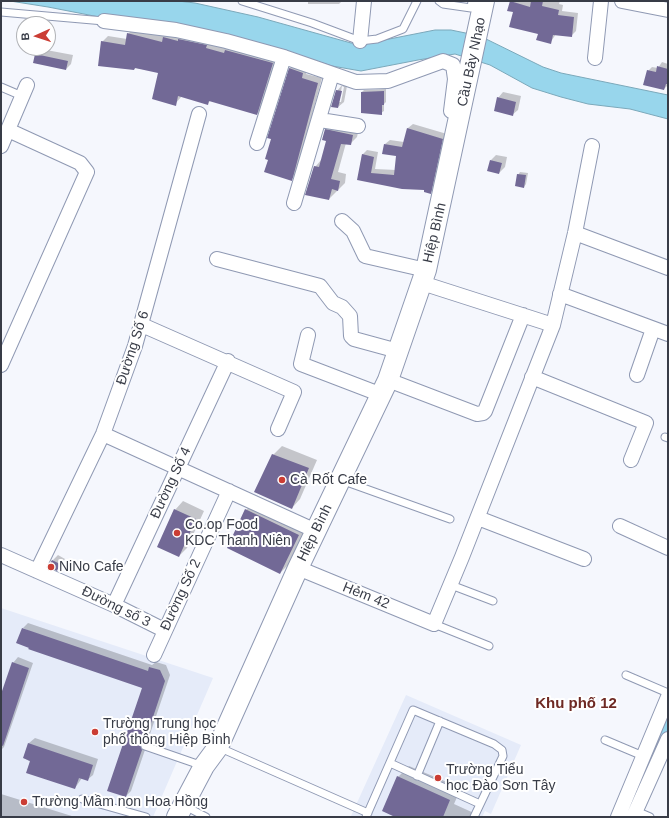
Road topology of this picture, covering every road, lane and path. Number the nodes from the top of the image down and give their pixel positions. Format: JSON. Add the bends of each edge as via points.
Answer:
{"nodes":[{"id":1,"x":242,"y":1,"type":"edge"},
{"id":2,"x":364,"y":1,"type":"edge"},
{"id":3,"x":417,"y":1,"type":"edge"},
{"id":4,"x":439,"y":1,"type":"edge"},
{"id":5,"x":472,"y":1,"type":"edge"},
{"id":6,"x":484,"y":1,"type":"edge"},
{"id":7,"x":601,"y":1,"type":"edge"},
{"id":8,"x":622,"y":1,"type":"edge"},
{"id":9,"x":668,"y":10,"type":"edge"},
{"id":10,"x":1,"y":12,"type":"edge"},
{"id":11,"x":104,"y":21,"type":"joint"},
{"id":12,"x":360,"y":41,"type":"junction"},
{"id":13,"x":284,"y":57,"type":"junction"},
{"id":14,"x":595,"y":58,"type":"dead end"},
{"id":15,"x":332,"y":74,"type":"junction"},
{"id":16,"x":1,"y":87,"type":"edge"},
{"id":17,"x":25,"y":91,"type":"joint"},
{"id":18,"x":199,"y":114,"type":"dead end"},
{"id":19,"x":320,"y":120,"type":"junction"},
{"id":20,"x":459,"y":124,"type":"joint"},
{"id":21,"x":358,"y":126,"type":"dead end"},
{"id":22,"x":8,"y":130,"type":"junction"},
{"id":23,"x":257,"y":143,"type":"dead end"},
{"id":24,"x":1,"y":146,"type":"edge"},
{"id":25,"x":592,"y":146,"type":"dead end"},
{"id":26,"x":449,"y":169,"type":"junction"},
{"id":27,"x":294,"y":203,"type":"dead end"},
{"id":28,"x":342,"y":221,"type":"dead end"},
{"id":29,"x":575,"y":233,"type":"junction"},
{"id":30,"x":218,"y":259,"type":"dead end"},
{"id":31,"x":668,"y":268,"type":"edge"},
{"id":32,"x":424,"y":277,"type":"junction"},
{"id":33,"x":560,"y":294,"type":"junction"},
{"id":34,"x":523,"y":315,"type":"junction"},
{"id":35,"x":142,"y":325,"type":"junction"},
{"id":36,"x":553,"y":325,"type":"junction"},
{"id":37,"x":653,"y":329,"type":"junction"},
{"id":38,"x":668,"y":334,"type":"edge"},
{"id":39,"x":308,"y":335,"type":"dead end"},
{"id":40,"x":398,"y":351,"type":"junction"},
{"id":41,"x":228,"y":361,"type":"junction"},
{"id":42,"x":1,"y":365,"type":"edge"},
{"id":43,"x":637,"y":375,"type":"dead end"},
{"id":44,"x":532,"y":378,"type":"junction"},
{"id":45,"x":385,"y":387,"type":"junction"},
{"id":46,"x":278,"y":428,"type":"dead end"},
{"id":47,"x":103,"y":434,"type":"junction"},
{"id":48,"x":630,"y":460,"type":"dead end"},
{"id":49,"x":178,"y":469,"type":"junction"},
{"id":50,"x":341,"y":480,"type":"junction"},
{"id":51,"x":229,"y":491,"type":"junction"},
{"id":52,"x":478,"y":518,"type":"junction"},
{"id":53,"x":450,"y":519,"type":"dead end"},
{"id":54,"x":620,"y":526,"type":"dead end"},
{"id":55,"x":316,"y":530,"type":"junction"},
{"id":56,"x":668,"y":548,"type":"edge"},
{"id":57,"x":1,"y":555,"type":"edge"},
{"id":58,"x":584,"y":559,"type":"dead end"},
{"id":59,"x":298,"y":568,"type":"junction"},
{"id":60,"x":37,"y":571,"type":"junction"},
{"id":61,"x":451,"y":585,"type":"junction"},
{"id":62,"x":493,"y":601,"type":"dead end"},
{"id":63,"x":114,"y":605,"type":"junction"},
{"id":64,"x":434,"y":624,"type":"junction"},
{"id":65,"x":164,"y":630,"type":"junction"},
{"id":66,"x":489,"y":646,"type":"dead end"},
{"id":67,"x":154,"y":655,"type":"dead end"},
{"id":68,"x":626,"y":675,"type":"dead end"},
{"id":69,"x":668,"y":693,"type":"edge"},
{"id":70,"x":668,"y":697,"type":"edge"},
{"id":71,"x":440,"y":721,"type":"junction"},
{"id":72,"x":605,"y":740,"type":"dead end"},
{"id":73,"x":146,"y":746,"type":"dead end"},
{"id":74,"x":218,"y":747,"type":"junction"},
{"id":75,"x":666,"y":747,"type":"edge"},
{"id":76,"x":643,"y":756,"type":"junction"},
{"id":77,"x":390,"y":763,"type":"junction"},
{"id":78,"x":204,"y":766,"type":"junction"},
{"id":79,"x":418,"y":776,"type":"junction"},
{"id":80,"x":82,"y":799,"type":"dead end"},
{"id":81,"x":480,"y":804,"type":"junction"},
{"id":82,"x":180,"y":811,"type":"edge"},
{"id":83,"x":634,"y":814,"type":"edge"},
{"id":84,"x":367,"y":815,"type":"edge"},
{"id":85,"x":146,"y":817,"type":"edge"},
{"id":86,"x":206,"y":817,"type":"edge"},
{"id":87,"x":474,"y":817,"type":"edge"},
{"id":88,"x":618,"y":817,"type":"edge"},
{"id":89,"x":650,"y":817,"type":"edge"}],
"edges":[{"from":1,"to":12,"type":"lane"},
{"from":2,"to":12,"type":"street"},
{"from":3,"to":12,"type":"lane","via":[[404,29],[377,39]]},
{"from":4,"to":5,"type":"lane","via":[[443,4],[471,8]]},
{"from":6,"to":20,"type":"main road","name":"Cầu Bảy Nhạo"},
{"from":7,"to":14,"type":"street"},
{"from":8,"to":9,"type":"street"},
{"from":10,"to":11,"type":"lane"},
{"from":11,"to":13,"type":"street","via":[[176,30]]},
{"from":13,"to":15,"type":"street"},
{"from":13,"to":23,"type":"street"},
{"from":15,"to":19,"type":"street"},
{"from":15,"to":26,"type":"street","via":[[356,82],[388,81],[442,61],[453,65],[454,94],[444,155]]},
{"from":16,"to":17,"type":"lane"},
{"from":17,"to":22,"type":"street"},
{"from":18,"to":35,"type":"street","name":"Đường Số 6"},
{"from":19,"to":21,"type":"street"},
{"from":19,"to":27,"type":"street"},
{"from":20,"to":26,"type":"main road","name":"Hiệp Bình"},
{"from":22,"to":24,"type":"street"},
{"from":22,"to":42,"type":"street","via":[[80,163],[87,172]]},
{"from":25,"to":29,"type":"street"},
{"from":26,"to":32,"type":"main road","name":"Hiệp Bình"},
{"from":28,"to":32,"type":"street","via":[[354,231],[364,256]]},
{"from":29,"to":31,"type":"street"},
{"from":29,"to":33,"type":"street"},
{"from":30,"to":40,"type":"street","via":[[320,286],[333,303],[342,307],[350,316],[351,336],[354,340]]},
{"from":32,"to":34,"type":"street"},
{"from":32,"to":40,"type":"main road","name":"Hiệp Bình"},
{"from":33,"to":36,"type":"street"},
{"from":33,"to":37,"type":"street"},
{"from":34,"to":36,"type":"street"},
{"from":34,"to":45,"type":"street","via":[[483,413],[477,414]]},
{"from":35,"to":41,"type":"street"},
{"from":35,"to":47,"type":"street","name":"Đường Số 6"},
{"from":36,"to":44,"type":"street"},
{"from":37,"to":38,"type":"street"},
{"from":37,"to":43,"type":"street"},
{"from":39,"to":45,"type":"street","via":[[301,364]]},
{"from":40,"to":45,"type":"main road","name":"Hiệp Bình"},
{"from":41,"to":46,"type":"street","via":[[294,392]]},
{"from":41,"to":49,"type":"street","name":"Đường Số 4"},
{"from":44,"to":48,"type":"street","via":[[646,424]]},
{"from":44,"to":52,"type":"street"},
{"from":45,"to":50,"type":"main road","name":"Hiệp Bình"},
{"from":47,"to":49,"type":"street"},
{"from":47,"to":60,"type":"street","name":"Đường Số 6"},
{"from":49,"to":51,"type":"street"},
{"from":49,"to":63,"type":"street","name":"Đường Số 4"},
{"from":50,"to":53,"type":"lane"},
{"from":50,"to":55,"type":"main road","name":"Hiệp Bình"},
{"from":51,"to":55,"type":"street"},
{"from":51,"to":65,"type":"street","name":"Đường Số 2"},
{"from":52,"to":58,"type":"street"},
{"from":52,"to":61,"type":"street"},
{"from":54,"to":56,"type":"street"},
{"from":55,"to":59,"type":"main road","name":"Hiệp Bình"},
{"from":57,"to":60,"type":"street","name":"Đường số 3"},
{"from":59,"to":64,"type":"street","name":"Hẻm 42"},
{"from":59,"to":74,"type":"main road","name":"Hiệp Bình"},
{"from":60,"to":63,"type":"street","name":"Đường số 3"},
{"from":61,"to":62,"type":"lane"},
{"from":61,"to":64,"type":"street"},
{"from":63,"to":65,"type":"street","name":"Đường số 3"},
{"from":64,"to":66,"type":"lane"},
{"from":65,"to":67,"type":"street","name":"Đường Số 2"},
{"from":68,"to":69,"type":"lane"},
{"from":70,"to":76,"type":"street"},
{"from":71,"to":77,"type":"lane","via":[[413,710]]},
{"from":71,"to":79,"type":"lane"},
{"from":71,"to":81,"type":"lane","via":[[494,744],[502,750],[503,756]]},
{"from":72,"to":76,"type":"lane"},
{"from":73,"to":78,"type":"lane"},
{"from":74,"to":78,"type":"main road","name":"Hiệp Bình"},
{"from":74,"to":84,"type":"lane"},
{"from":75,"to":83,"type":"street"},
{"from":76,"to":88,"type":"street"},
{"from":77,"to":79,"type":"lane"},
{"from":77,"to":84,"type":"lane"},
{"from":78,"to":82,"type":"main road","name":"Hiệp Bình"},
{"from":79,"to":81,"type":"lane"},
{"from":80,"to":85,"type":"lane"},
{"from":81,"to":87,"type":"lane"},
{"from":82,"to":86,"type":"lane"},
{"from":83,"to":89,"type":"lane"}]}
